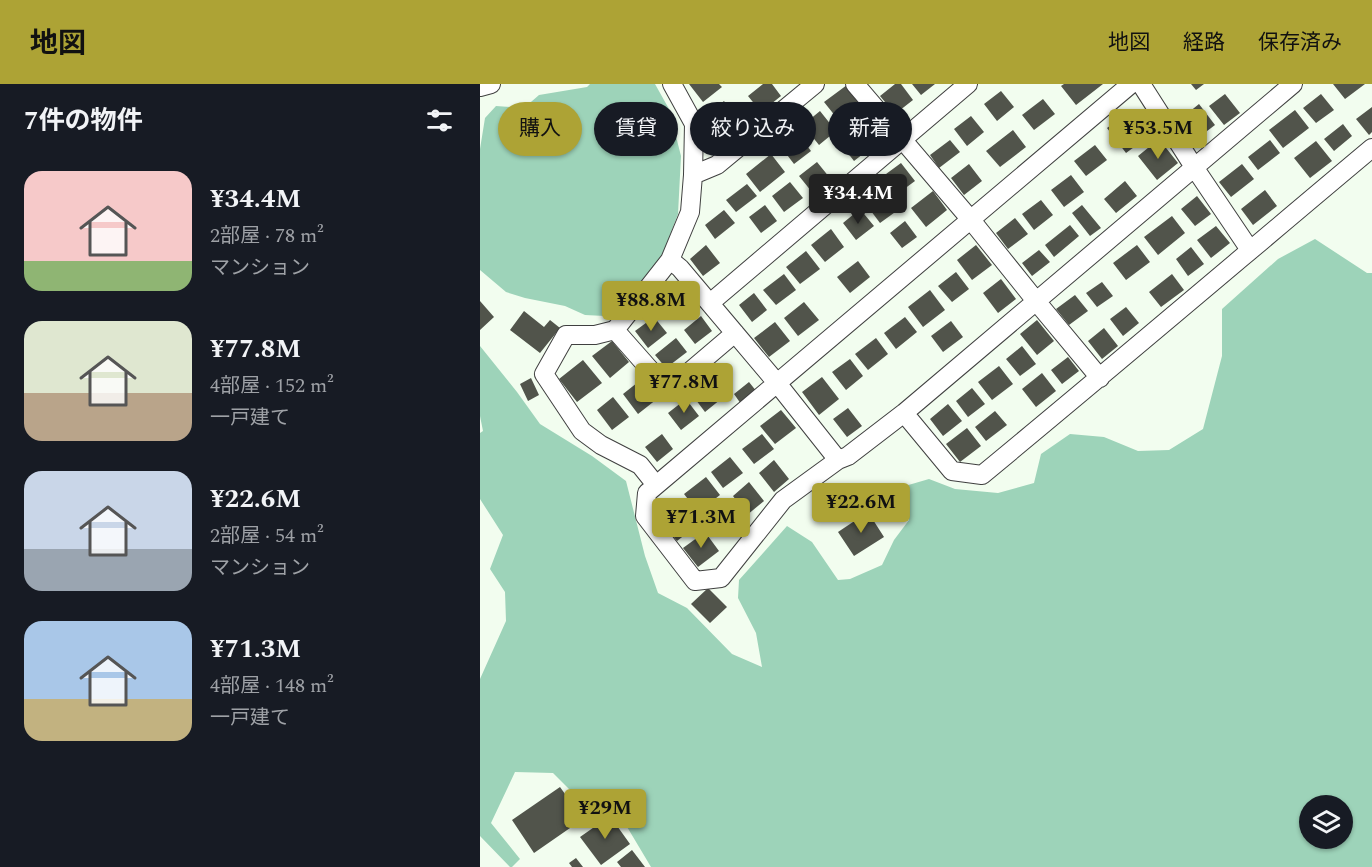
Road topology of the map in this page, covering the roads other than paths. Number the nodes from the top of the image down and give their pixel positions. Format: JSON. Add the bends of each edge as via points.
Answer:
{"nodes":[{"id":1,"x":672,"y":84,"type":"edge"},
{"id":2,"x":815,"y":84,"type":"edge"},
{"id":3,"x":855,"y":84,"type":"edge"},
{"id":4,"x":968,"y":84,"type":"edge"},
{"id":5,"x":1131,"y":84,"type":"edge"},
{"id":6,"x":1141,"y":84,"type":"edge"},
{"id":7,"x":1293,"y":84,"type":"edge"},
{"id":8,"x":870,"y":102,"type":"edge"},
{"id":9,"x":912,"y":132,"type":"edge"},
{"id":10,"x":1372,"y":148,"type":"edge"},
{"id":11,"x":912,"y":152,"type":"edge"},
{"id":12,"x":883,"y":156,"type":"edge"},
{"id":13,"x":1194,"y":167,"type":"junction"},
{"id":14,"x":693,"y":175,"type":"junction"},
{"id":15,"x":971,"y":220,"type":"junction"},
{"id":16,"x":1250,"y":250,"type":"junction"},
{"id":17,"x":670,"y":260,"type":"junction"},
{"id":18,"x":1036,"y":301,"type":"junction"},
{"id":19,"x":710,"y":303,"type":"junction"},
{"id":20,"x":615,"y":330,"type":"junction"},
{"id":21,"x":735,"y":333,"type":"junction"},
{"id":22,"x":1100,"y":378,"type":"junction"},
{"id":23,"x":777,"y":383,"type":"junction"},
{"id":24,"x":904,"y":412,"type":"junction"},
{"id":25,"x":838,"y":460,"type":"junction"},
{"id":26,"x":656,"y":484,"type":"junction"}],
"edges":[{"from":1,"to":14,"type":"street","via":[[694,124]]},
{"from":2,"to":14,"type":"street","via":[[717,165]]},
{"from":3,"to":8,"type":"street"},
{"from":4,"to":9,"type":"street"},
{"from":5,"to":15,"type":"street"},
{"from":6,"to":13,"type":"street"},
{"from":7,"to":13,"type":"street"},
{"from":10,"to":16,"type":"street"},
{"from":11,"to":15,"type":"street"},
{"from":12,"to":19,"type":"street"},
{"from":13,"to":16,"type":"street"},
{"from":13,"to":18,"type":"street"},
{"from":14,"to":17,"type":"street","via":[[690,212]]},
{"from":15,"to":18,"type":"street"},
{"from":15,"to":23,"type":"street"},
{"from":16,"to":22,"type":"street"},
{"from":17,"to":19,"type":"street"},
{"from":17,"to":20,"type":"street"},
{"from":18,"to":22,"type":"street"},
{"from":18,"to":24,"type":"street"},
{"from":19,"to":21,"type":"street"},
{"from":20,"to":21,"type":"street","via":[[668,390]]},
{"from":20,"to":26,"type":"street","via":[[566,335],[544,374],[582,431],[640,465]]},
{"from":21,"to":23,"type":"street"},
{"from":22,"to":24,"type":"street","via":[[982,475],[952,471]]},
{"from":23,"to":25,"type":"street"},
{"from":23,"to":26,"type":"street"},
{"from":24,"to":25,"type":"street"},
{"from":25,"to":26,"type":"street","via":[[783,500],[721,578],[695,581],[645,516],[647,493]]}]}
